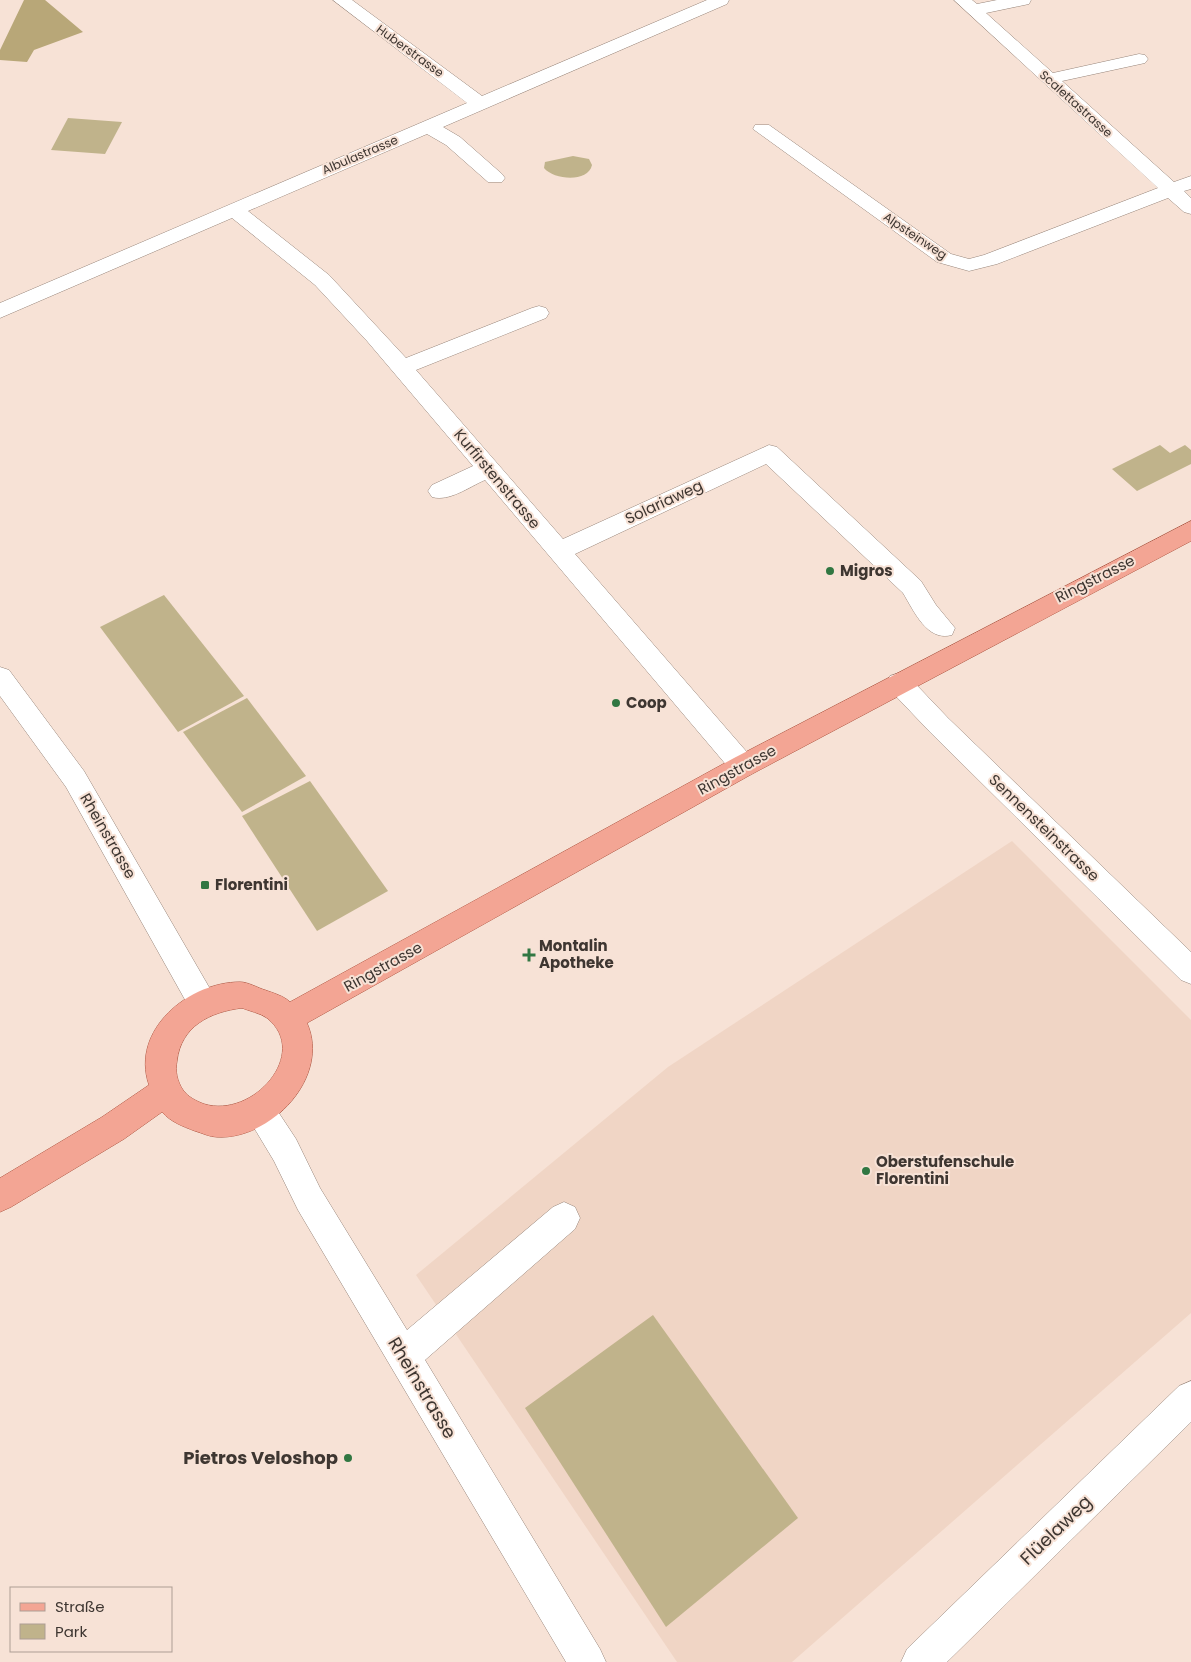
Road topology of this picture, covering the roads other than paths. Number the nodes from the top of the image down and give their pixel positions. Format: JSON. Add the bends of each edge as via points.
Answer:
{"nodes":[{"id":1,"x":341,"y":0,"type":"edge"},
{"id":2,"x":721,"y":0,"type":"edge"},
{"id":3,"x":1023,"y":0,"type":"edge"},
{"id":4,"x":967,"y":5,"type":"edge"},
{"id":5,"x":1139,"y":59,"type":"dead end"},
{"id":6,"x":1049,"y":79,"type":"junction"},
{"id":7,"x":479,"y":103,"type":"junction"},
{"id":8,"x":428,"y":126,"type":"junction"},
{"id":9,"x":762,"y":130,"type":"dead end"},
{"id":10,"x":495,"y":178,"type":"dead end"},
{"id":11,"x":1191,"y":182,"type":"edge"},
{"id":12,"x":1169,"y":189,"type":"junction"},
{"id":13,"x":1191,"y":208,"type":"edge"},
{"id":14,"x":234,"y":210,"type":"junction"},
{"id":15,"x":0,"y":311,"type":"edge"},
{"id":16,"x":539,"y":313,"type":"dead end"},
{"id":17,"x":402,"y":368,"type":"junction"},
{"id":18,"x":490,"y":468,"type":"junction"},
{"id":19,"x":440,"y":491,"type":"dead end"},
{"id":20,"x":1191,"y":530,"type":"edge"},
{"id":21,"x":559,"y":551,"type":"junction"},
{"id":22,"x":942,"y":628,"type":"dead end"},
{"id":23,"x":0,"y":677,"type":"edge"},
{"id":24,"x":899,"y":683,"type":"junction"},
{"id":25,"x":743,"y":766,"type":"junction"},
{"id":26,"x":1191,"y":971,"type":"edge"},
{"id":27,"x":204,"y":1004,"type":"junction"},
{"id":28,"x":288,"y":1018,"type":"junction"},
{"id":29,"x":165,"y":1092,"type":"junction"},
{"id":30,"x":260,"y":1111,"type":"junction"},
{"id":31,"x":0,"y":1196,"type":"edge"},
{"id":32,"x":564,"y":1218,"type":"dead end"},
{"id":33,"x":403,"y":1356,"type":"junction"},
{"id":34,"x":1191,"y":1398,"type":"edge"},
{"id":35,"x":587,"y":1662,"type":"edge"},
{"id":36,"x":920,"y":1662,"type":"edge"}],
"edges":[{"from":1,"to":7,"type":"street","name":"Huberstrasse"},
{"from":2,"to":7,"type":"street","name":"Albulastrasse"},
{"from":3,"to":4,"type":"street"},
{"from":4,"to":6,"type":"street","name":"Scalettastrasse"},
{"from":5,"to":6,"type":"street"},
{"from":6,"to":12,"type":"street","name":"Scalettastrasse"},
{"from":7,"to":8,"type":"street","name":"Albulastrasse"},
{"from":8,"to":10,"type":"street","via":[[453,141]]},
{"from":8,"to":14,"type":"street","name":"Albulastrasse"},
{"from":9,"to":12,"type":"street","name":"Alpsteinweg","via":[[944,258],[969,265],[990,260]]},
{"from":11,"to":12,"type":"street","name":"Alpsteinweg"},
{"from":12,"to":13,"type":"street","name":"Scalettastrasse"},
{"from":14,"to":15,"type":"street","name":"Albulastrasse"},
{"from":14,"to":17,"type":"street","name":"Kurfirstenstrasse","via":[[322,280]]},
{"from":16,"to":17,"type":"street"},
{"from":17,"to":18,"type":"street","name":"Kurfirstenstrasse"},
{"from":18,"to":19,"type":"street"},
{"from":18,"to":21,"type":"street","name":"Kurfirstenstrasse"},
{"from":20,"to":24,"type":"main road","name":"Ringstrasse"},
{"from":21,"to":22,"type":"street","name":"Solariaweg","via":[[768,454],[912,587],[927,612]]},
{"from":21,"to":25,"type":"street","name":"Kurfirstenstrasse"},
{"from":23,"to":27,"type":"street","name":"Rheinstrasse","via":[[75,780]]},
{"from":24,"to":25,"type":"main road","name":"Ringstrasse"},
{"from":24,"to":26,"type":"street","name":"Sennensteinstrasse"},
{"from":25,"to":28,"type":"main road","name":"Ringstrasse"},
{"from":27,"to":28,"type":"main road","via":[[222,997],[242,995],[276,1006]]},
{"from":27,"to":29,"type":"main road","via":[[184,1016],[170,1033],[162,1052],[160,1073]]},
{"from":28,"to":30,"type":"main road","via":[[297,1036],[298,1056],[292,1077],[279,1096]]},
{"from":29,"to":30,"type":"main road","via":[[178,1108],[195,1118],[216,1122],[238,1120]]},
{"from":29,"to":31,"type":"main road","via":[[113,1128]]},
{"from":30,"to":33,"type":"street","name":"Rheinstrasse"},
{"from":32,"to":33,"type":"street"},
{"from":33,"to":35,"type":"street","name":"Rheinstrasse"},
{"from":34,"to":36,"type":"street","name":"Flüelaweg"}]}
